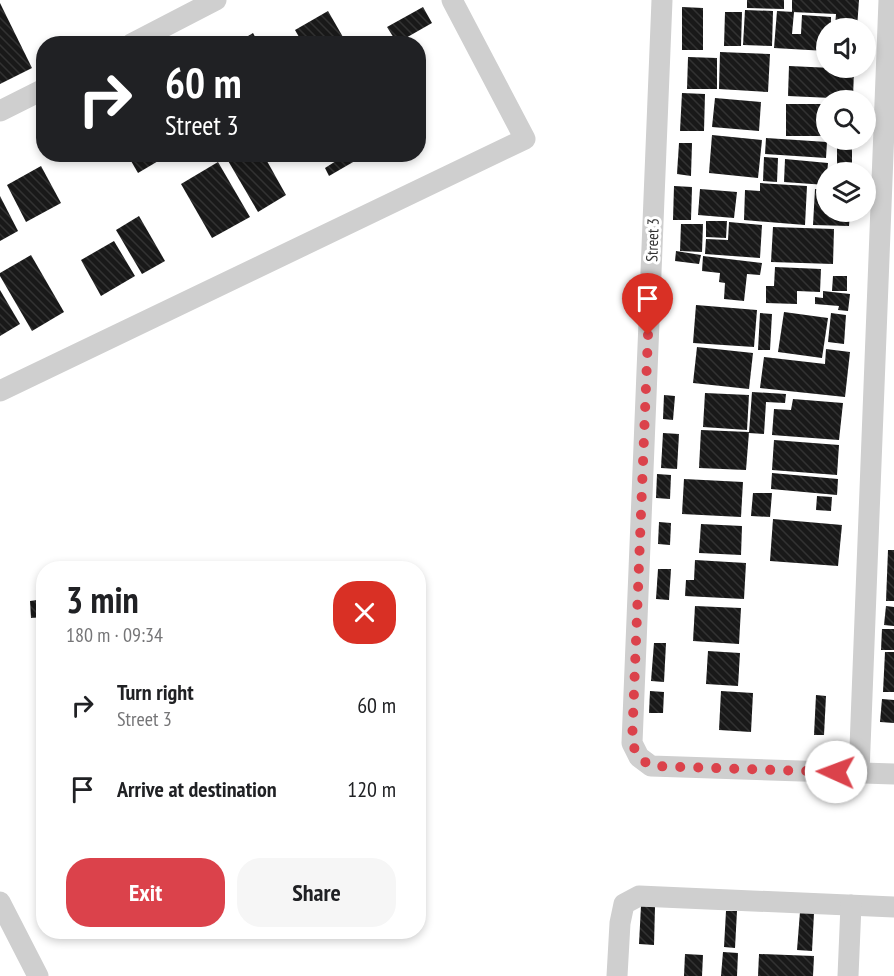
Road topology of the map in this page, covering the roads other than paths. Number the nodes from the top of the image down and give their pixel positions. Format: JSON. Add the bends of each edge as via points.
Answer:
{"nodes":[{"id":1,"x":216,"y":0,"type":"edge"},
{"id":2,"x":452,"y":0,"type":"edge"},
{"id":3,"x":662,"y":0,"type":"edge"},
{"id":4,"x":889,"y":0,"type":"edge"},
{"id":5,"x":146,"y":36,"type":"edge"},
{"id":6,"x":36,"y":93,"type":"edge"},
{"id":7,"x":0,"y":111,"type":"edge"},
{"id":8,"x":0,"y":391,"type":"edge"},
{"id":9,"x":859,"y":773,"type":"junction"},
{"id":10,"x":894,"y":774,"type":"edge"},
{"id":11,"x":0,"y":902,"type":"edge"},
{"id":12,"x":851,"y":905,"type":"junction"},
{"id":13,"x":894,"y":907,"type":"edge"},
{"id":14,"x":39,"y":976,"type":"edge"},
{"id":15,"x":617,"y":976,"type":"edge"},
{"id":16,"x":848,"y":976,"type":"edge"}],
"edges":[{"from":1,"to":5,"type":"street"},
{"from":2,"to":8,"type":"street","via":[[525,139]]},
{"from":3,"to":9,"type":"street","via":[[632,743],[639,757],[651,766]]},
{"from":4,"to":9,"type":"street"},
{"from":6,"to":7,"type":"street"},
{"from":9,"to":10,"type":"street"},
{"from":11,"to":14,"type":"street"},
{"from":12,"to":13,"type":"street"},
{"from":12,"to":15,"type":"street","via":[[639,896],[624,904]]},
{"from":12,"to":16,"type":"street"}]}
